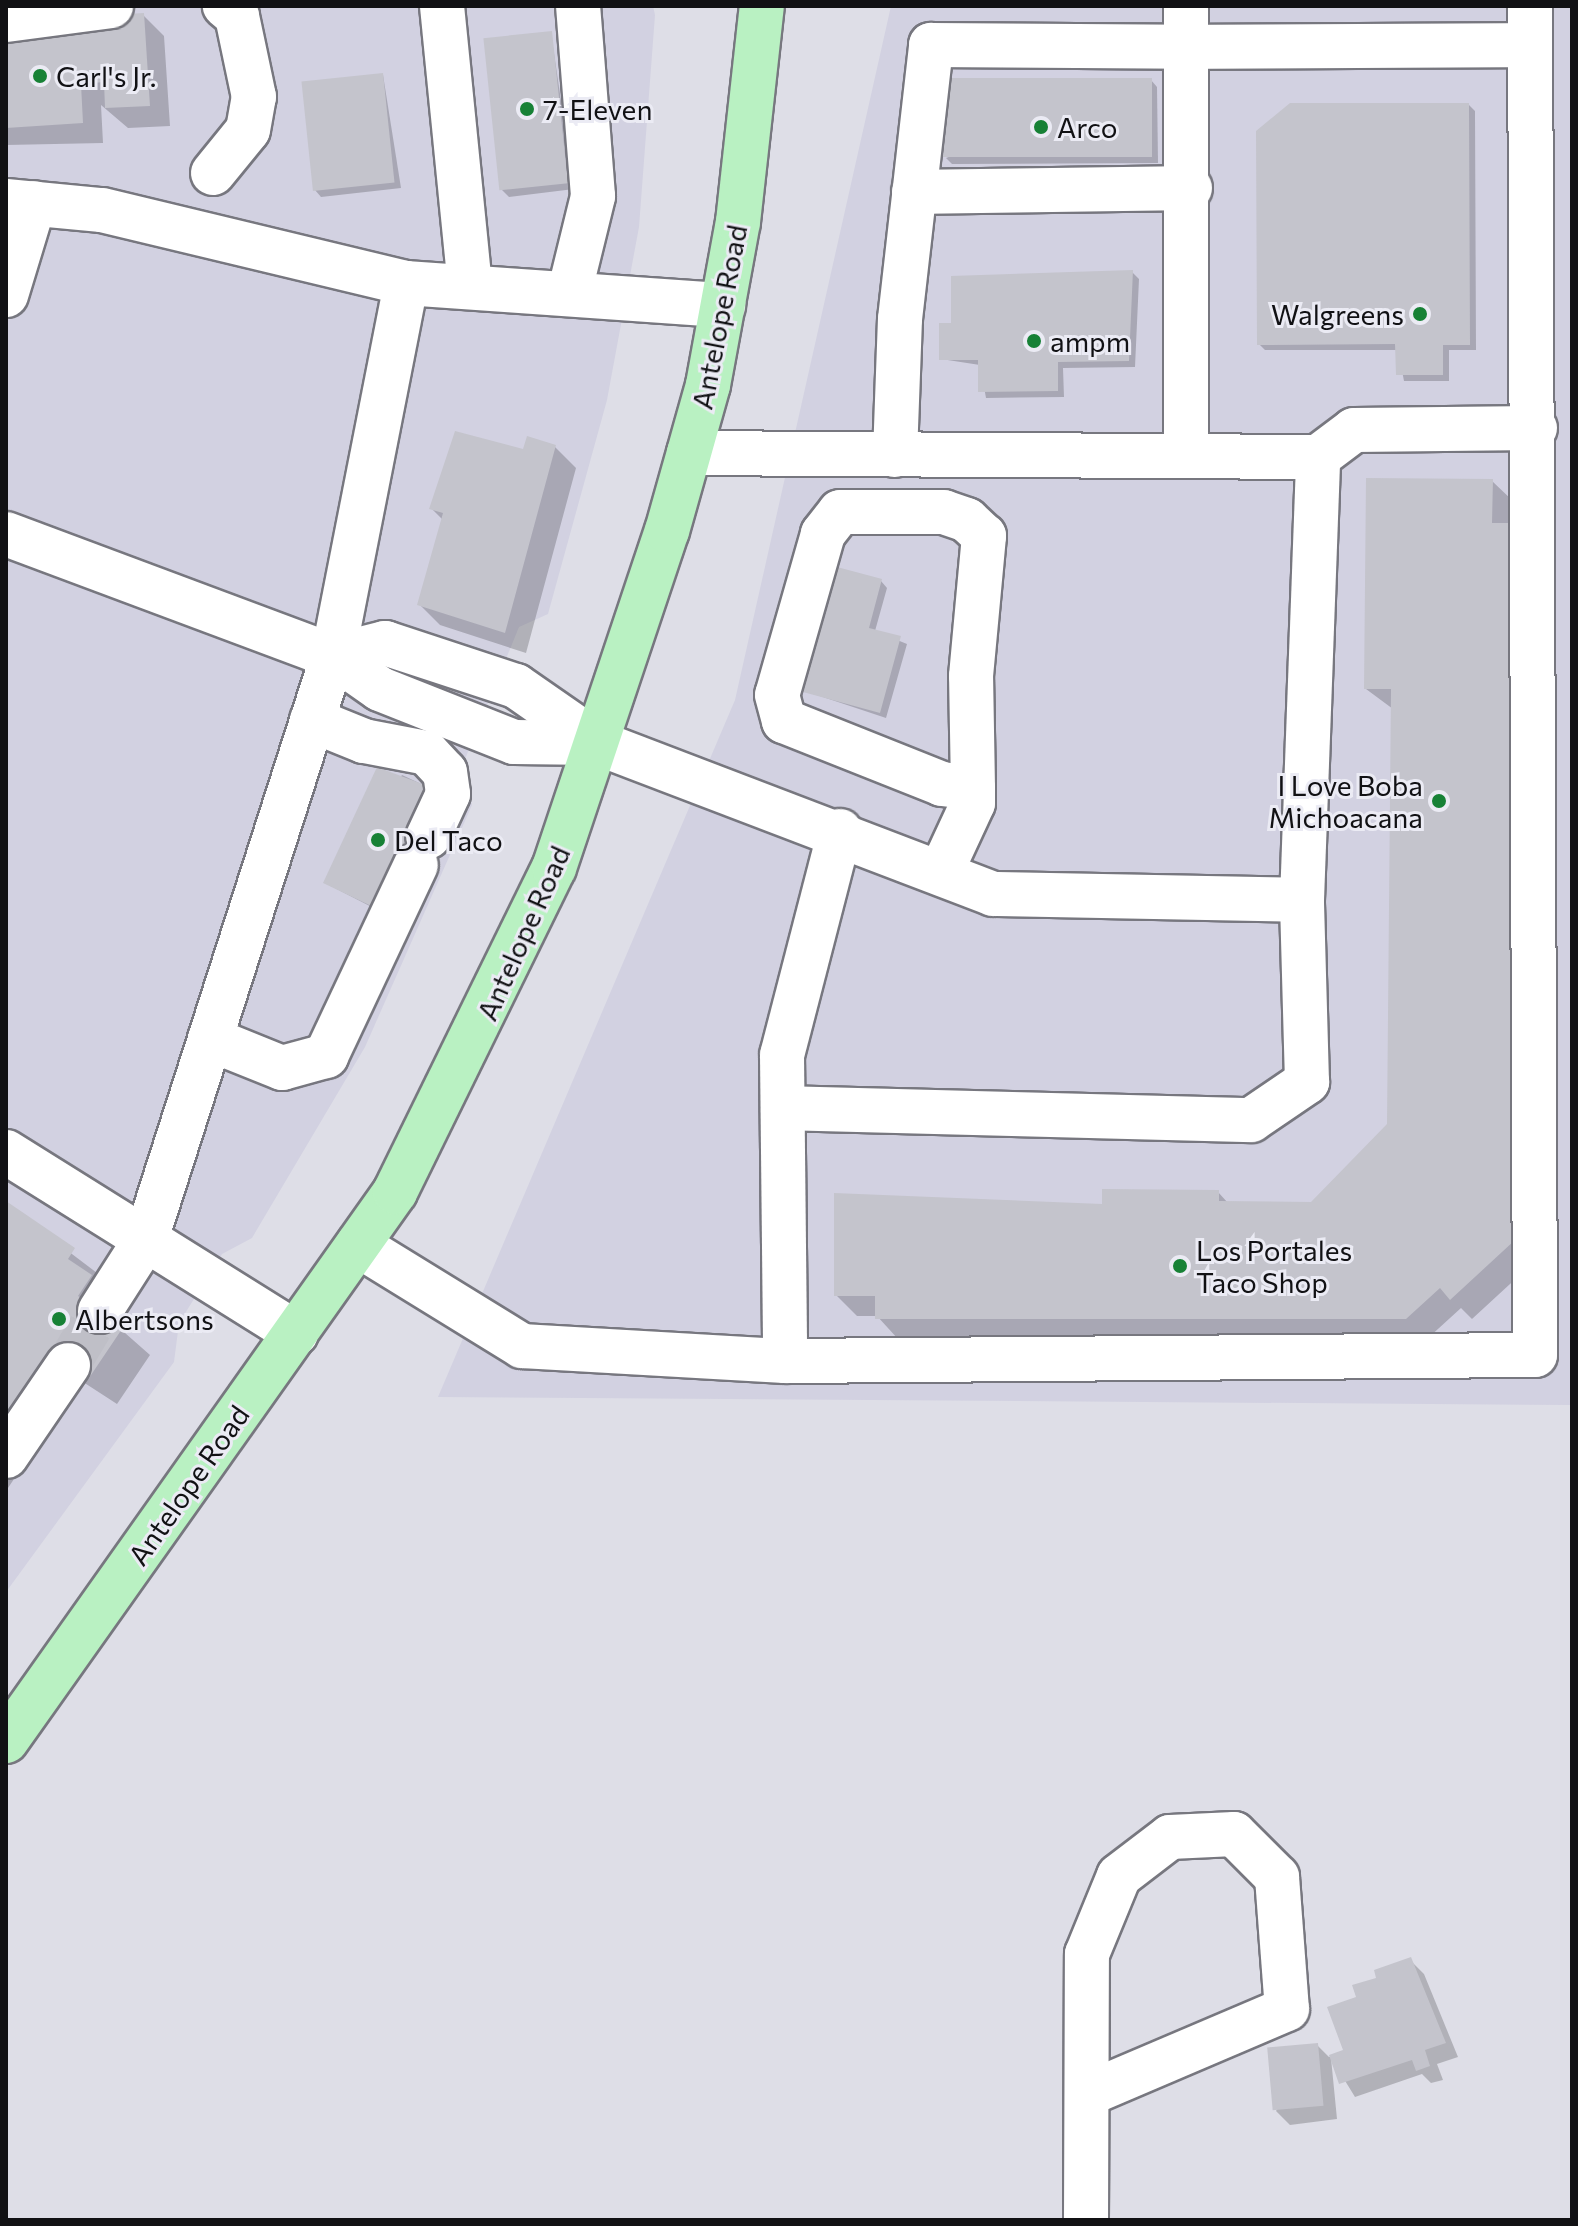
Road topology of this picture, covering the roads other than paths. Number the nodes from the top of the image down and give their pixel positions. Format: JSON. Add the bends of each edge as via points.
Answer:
{"nodes":[{"id":1,"x":111,"y":6,"type":"edge"},
{"id":2,"x":225,"y":6,"type":"edge"},
{"id":3,"x":442,"y":6,"type":"edge"},
{"id":4,"x":578,"y":6,"type":"edge"},
{"id":5,"x":762,"y":6,"type":"edge"},
{"id":6,"x":6,"y":20,"type":"edge"},
{"id":7,"x":1530,"y":25,"type":"edge"},
{"id":8,"x":1186,"y":26,"type":"edge"},
{"id":9,"x":213,"y":173,"type":"dead end"},
{"id":10,"x":1190,"y":188,"type":"junction"},
{"id":11,"x":914,"y":192,"type":"junction"},
{"id":12,"x":20,"y":202,"type":"edge"},
{"id":13,"x":406,"y":283,"type":"junction"},
{"id":14,"x":470,"y":287,"type":"junction"},
{"id":15,"x":569,"y":294,"type":"junction"},
{"id":16,"x":6,"y":295,"type":"edge"},
{"id":17,"x":723,"y":305,"type":"junction"},
{"id":18,"x":1535,"y":428,"type":"junction"},
{"id":19,"x":689,"y":453,"type":"junction"},
{"id":20,"x":895,"y":455,"type":"junction"},
{"id":21,"x":1186,"y":456,"type":"junction"},
{"id":22,"x":1318,"y":457,"type":"junction"},
{"id":23,"x":6,"y":534,"type":"edge"},
{"id":24,"x":333,"y":656,"type":"junction"},
{"id":25,"x":312,"y":720,"type":"junction"},
{"id":26,"x":598,"y":743,"type":"junction"},
{"id":27,"x":973,"y":788,"type":"junction"},
{"id":28,"x":840,"y":831,"type":"junction"},
{"id":29,"x":941,"y":872,"type":"junction"},
{"id":30,"x":1302,"y":900,"type":"junction"},
{"id":31,"x":210,"y":1039,"type":"junction"},
{"id":32,"x":783,"y":1108,"type":"junction"},
{"id":33,"x":6,"y":1152,"type":"edge"},
{"id":34,"x":146,"y":1239,"type":"junction"},
{"id":35,"x":358,"y":1245,"type":"junction"},
{"id":36,"x":100,"y":1311,"type":"tunnel mouth"},
{"id":37,"x":296,"y":1333,"type":"junction"},
{"id":38,"x":785,"y":1361,"type":"junction"},
{"id":39,"x":68,"y":1365,"type":"tunnel mouth"},
{"id":40,"x":6,"y":1456,"type":"edge"},
{"id":41,"x":7,"y":1739,"type":"edge"},
{"id":42,"x":1090,"y":2093,"type":"junction"},
{"id":43,"x":1086,"y":2220,"type":"edge"}],
"edges":[{"from":1,"to":6,"type":"street"},
{"from":2,"to":9,"type":"street","via":[[237,16],[254,97],[248,130]]},
{"from":3,"to":14,"type":"street"},
{"from":4,"to":15,"type":"street","via":[[593,196]]},
{"from":5,"to":17,"type":"main road","name":"Antelope Road"},
{"from":7,"to":8,"type":"street"},
{"from":7,"to":18,"type":"street"},
{"from":8,"to":10,"type":"street"},
{"from":8,"to":11,"type":"street","via":[[931,45]]},
{"from":10,"to":11,"type":"street"},
{"from":10,"to":21,"type":"street"},
{"from":11,"to":20,"type":"street"},
{"from":12,"to":13,"type":"street","via":[[102,210]]},
{"from":12,"to":16,"type":"street"},
{"from":13,"to":14,"type":"street"},
{"from":13,"to":24,"type":"street"},
{"from":14,"to":15,"type":"street"},
{"from":15,"to":17,"type":"street"},
{"from":17,"to":19,"type":"main road","name":"Antelope Road"},
{"from":18,"to":22,"type":"street","via":[[1354,430]]},
{"from":18,"to":38,"type":"street","via":[[1535,1355]]},
{"from":19,"to":20,"type":"street"},
{"from":19,"to":26,"type":"main road","name":"Antelope Road"},
{"from":20,"to":21,"type":"street"},
{"from":21,"to":22,"type":"street"},
{"from":22,"to":30,"type":"street"},
{"from":23,"to":24,"type":"street"},
{"from":24,"to":25,"type":"street"},
{"from":24,"to":26,"type":"street","via":[[385,643],[516,686]]},
{"from":25,"to":31,"type":"street"},
{"from":25,"to":31,"type":"street","via":[[364,741],[427,753],[445,772],[448,794],[326,1056],[282,1068]]},
{"from":26,"to":28,"type":"street"},
{"from":26,"to":35,"type":"main road","name":"Antelope Road","via":[[554,868],[464,1064]]},
{"from":27,"to":27,"type":"street","via":[[971,676],[984,536],[967,520],[944,512],[840,512],[823,534],[777,695],[784,721],[942,784]]},
{"from":27,"to":29,"type":"street"},
{"from":28,"to":29,"type":"street"},
{"from":28,"to":32,"type":"street","via":[[782,1055]]},
{"from":29,"to":30,"type":"street","via":[[993,894]]},
{"from":30,"to":32,"type":"street","via":[[1307,1082],[1251,1120]]},
{"from":31,"to":34,"type":"street"},
{"from":32,"to":38,"type":"street"},
{"from":33,"to":34,"type":"street"},
{"from":34,"to":36,"type":"street"},
{"from":34,"to":37,"type":"street"},
{"from":35,"to":37,"type":"main road","name":"Antelope Road"},
{"from":35,"to":38,"type":"street","via":[[522,1346]]},
{"from":37,"to":41,"type":"main road","name":"Antelope Road"},
{"from":39,"to":40,"type":"street"},
{"from":42,"to":42,"type":"street","via":[[1087,1954],[1119,1876],[1170,1837],[1234,1834],[1277,1877],[1287,2009]]},
{"from":42,"to":43,"type":"street"}]}
